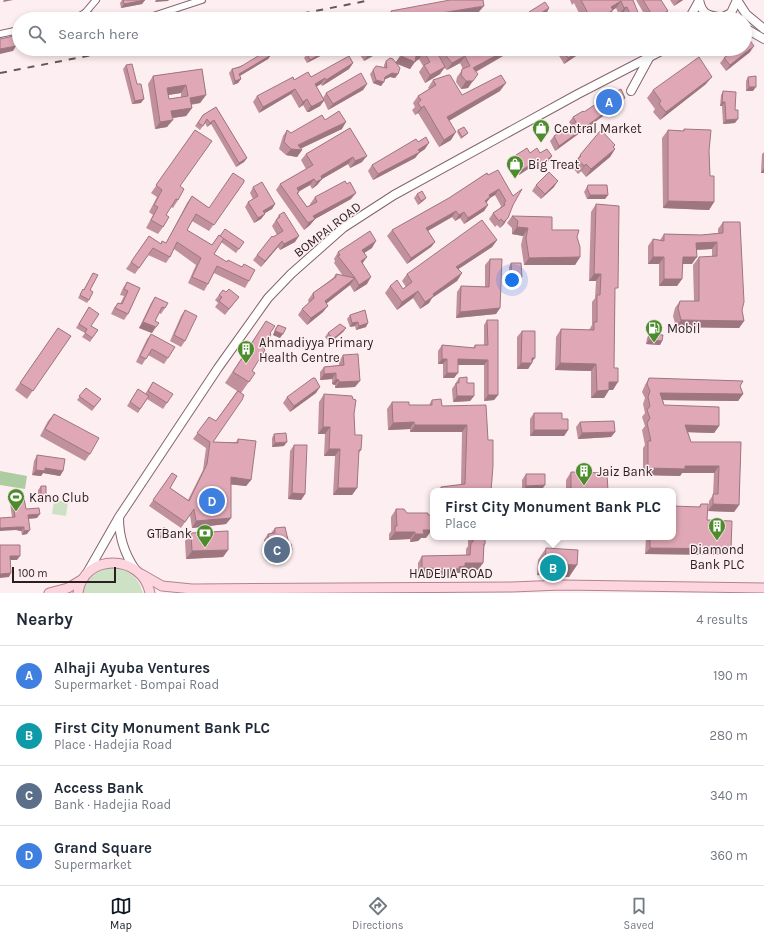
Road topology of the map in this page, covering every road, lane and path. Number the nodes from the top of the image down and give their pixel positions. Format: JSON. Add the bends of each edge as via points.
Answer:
{"nodes":[{"id":1,"x":96,"y":0,"type":"edge"},
{"id":2,"x":202,"y":0,"type":"edge"},
{"id":3,"x":699,"y":0,"type":"edge"},
{"id":4,"x":737,"y":0,"type":"edge"},
{"id":5,"x":87,"y":12,"type":"edge"},
{"id":6,"x":165,"y":12,"type":"edge"},
{"id":7,"x":693,"y":12,"type":"edge"},
{"id":8,"x":705,"y":12,"type":"edge"},
{"id":9,"x":731,"y":12,"type":"edge"},
{"id":10,"x":742,"y":12,"type":"edge"},
{"id":11,"x":752,"y":21,"type":"edge"},
{"id":12,"x":764,"y":28,"type":"edge"},
{"id":13,"x":12,"y":31,"type":"edge"},
{"id":14,"x":752,"y":32,"type":"edge"},
{"id":15,"x":0,"y":34,"type":"edge"},
{"id":16,"x":764,"y":38,"type":"edge"},
{"id":17,"x":653,"y":56,"type":"edge"},
{"id":18,"x":649,"y":58,"type":"junction"},
{"id":19,"x":631,"y":91,"type":"dead end"},
{"id":20,"x":119,"y":517,"type":"junction"},
{"id":21,"x":138,"y":571,"type":"junction"},
{"id":22,"x":85,"y":576,"type":"junction"},
{"id":23,"x":512,"y":587,"type":"junction"},
{"id":24,"x":764,"y":588,"type":"edge"},
{"id":25,"x":49,"y":593,"type":"edge"},
{"id":26,"x":78,"y":593,"type":"edge"},
{"id":27,"x":150,"y":593,"type":"edge"},
{"id":28,"x":725,"y":593,"type":"edge"}],
"edges":[{"from":1,"to":5,"type":"street"},
{"from":2,"to":6,"type":"street"},
{"from":3,"to":7,"type":"main road"},
{"from":3,"to":8,"type":"main road"},
{"from":4,"to":9,"type":"main road"},
{"from":4,"to":10,"type":"main road"},
{"from":11,"to":12,"type":"main road"},
{"from":13,"to":15,"type":"street"},
{"from":14,"to":16,"type":"main road"},
{"from":17,"to":18,"type":"main road","name":"BOMPAI ROAD"},
{"from":18,"to":19,"type":"main road"},
{"from":18,"to":20,"type":"main road","name":"BOMPAI ROAD","via":[[394,195],[343,228],[268,298]]},
{"from":20,"to":21,"type":"main road","via":[[122,545],[128,560]]},
{"from":20,"to":22,"type":"main road","name":"BOMPAI ROAD"},
{"from":21,"to":22,"type":"main road","name":"HADEJIA ROAD","via":[[124,563],[111,562],[98,566]]},
{"from":21,"to":23,"type":"main road","name":"HADEJIA ROAD","via":[[162,586],[192,589]]},
{"from":21,"to":27,"type":"main road"},
{"from":22,"to":25,"type":"main road","via":[[68,588]]},
{"from":22,"to":26,"type":"main road"},
{"from":23,"to":24,"type":"main road","name":"HADEJIA ROAD","via":[[562,585]]},
{"from":23,"to":28,"type":"main road"}]}
